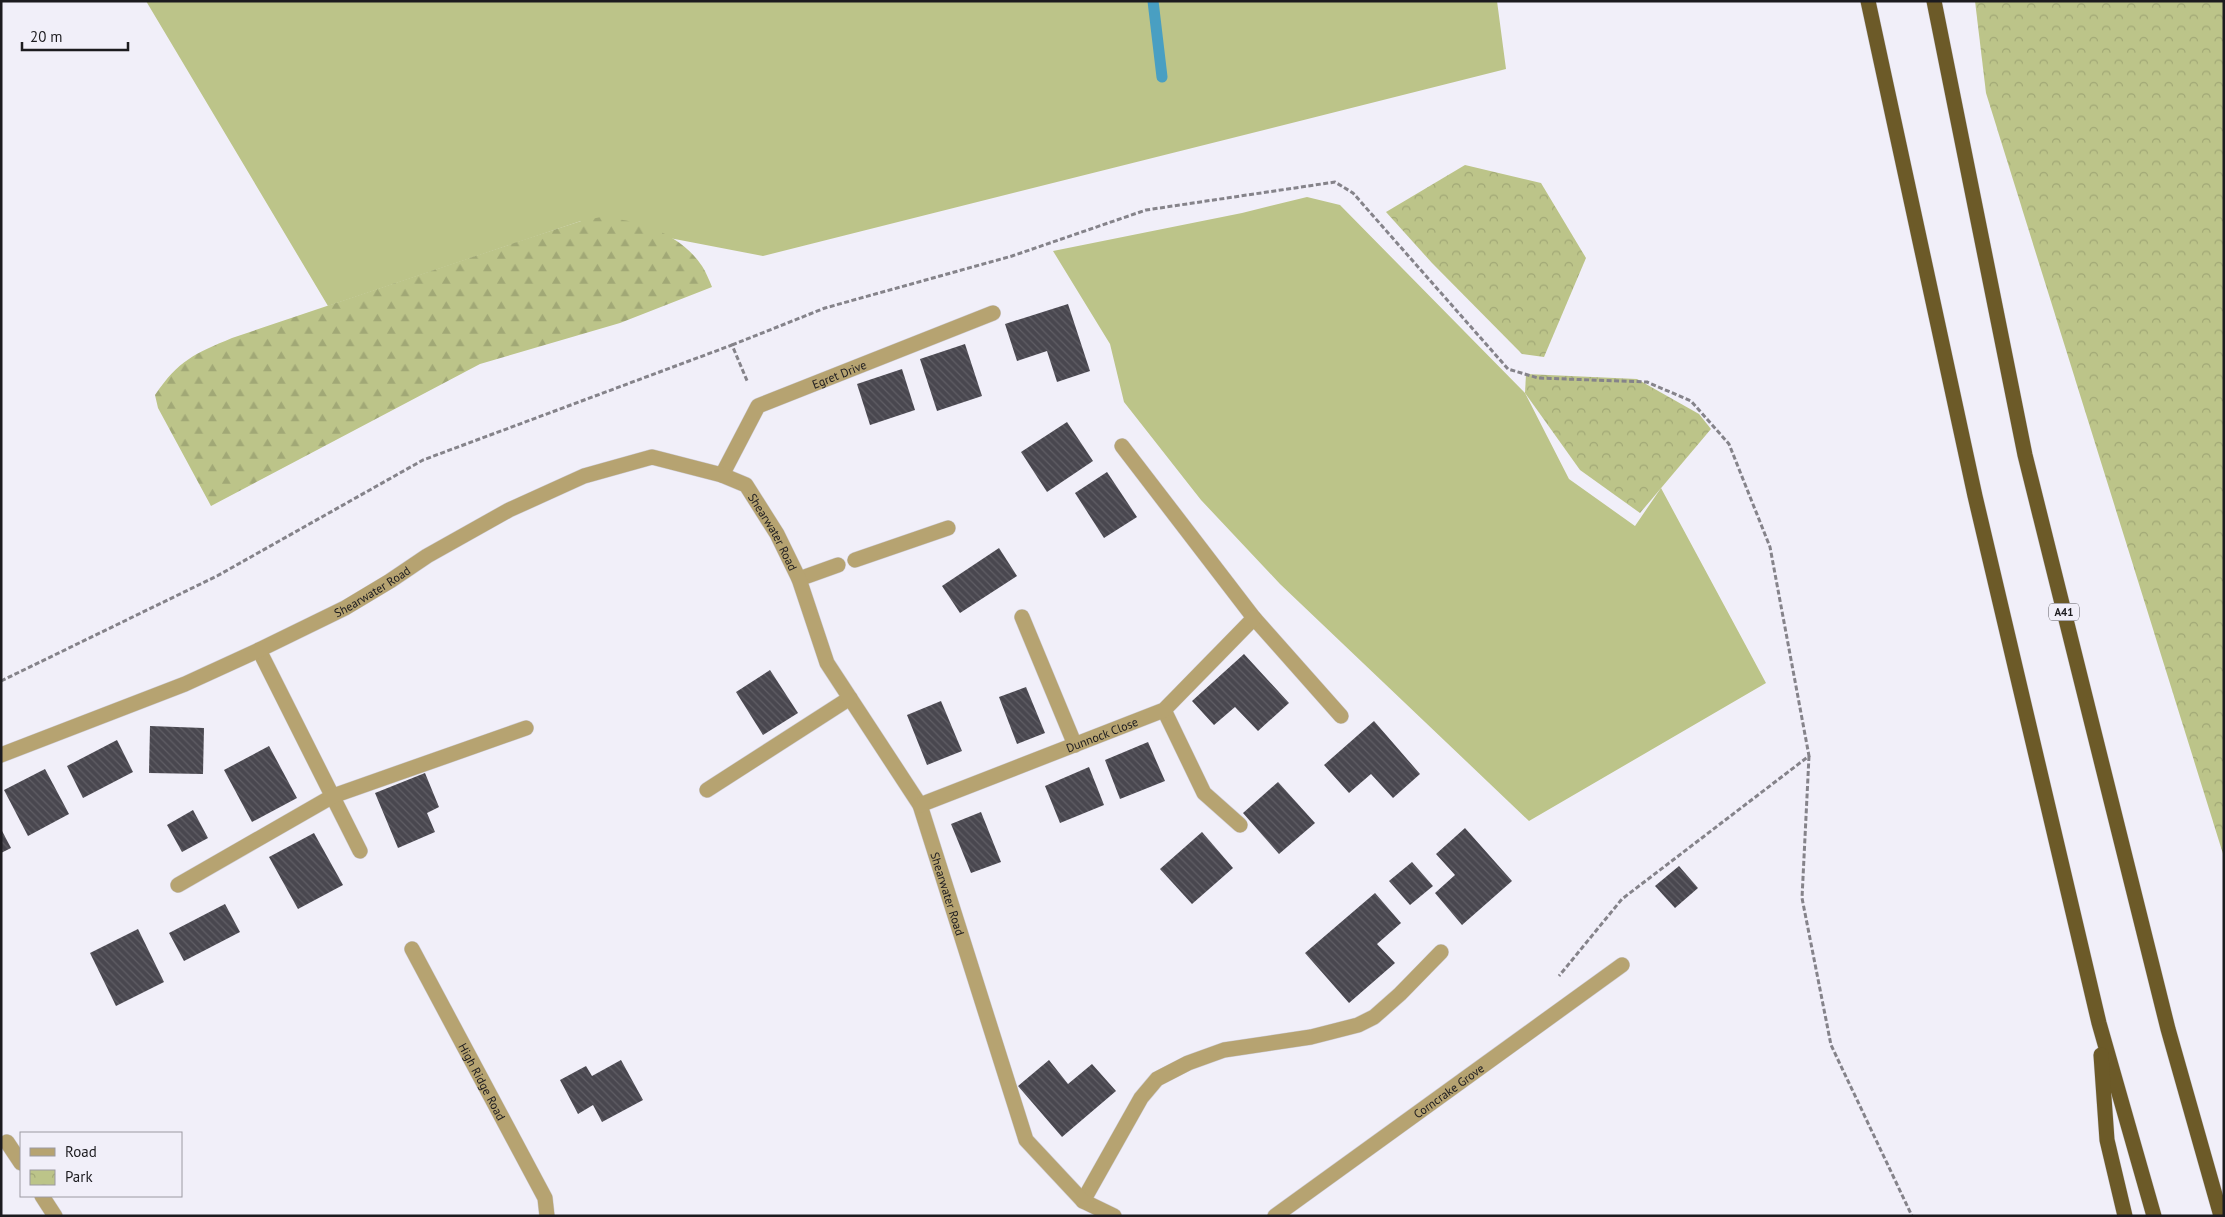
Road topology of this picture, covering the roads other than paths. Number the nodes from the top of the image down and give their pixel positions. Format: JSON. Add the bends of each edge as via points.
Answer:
{"nodes":[{"id":1,"x":1868,"y":1,"type":"edge"},
{"id":2,"x":1934,"y":1,"type":"edge"},
{"id":3,"x":993,"y":313,"type":"dead end"},
{"id":4,"x":1122,"y":446,"type":"dead end"},
{"id":5,"x":722,"y":474,"type":"junction"},
{"id":6,"x":948,"y":528,"type":"dead end"},
{"id":7,"x":854,"y":560,"type":"dead end"},
{"id":8,"x":838,"y":565,"type":"dead end"},
{"id":9,"x":799,"y":579,"type":"junction"},
{"id":10,"x":1022,"y":616,"type":"dead end"},
{"id":11,"x":1254,"y":618,"type":"junction"},
{"id":12,"x":259,"y":650,"type":"junction"},
{"id":13,"x":850,"y":698,"type":"junction"},
{"id":14,"x":1164,"y":710,"type":"junction"},
{"id":15,"x":1341,"y":716,"type":"dead end"},
{"id":16,"x":526,"y":728,"type":"dead end"},
{"id":17,"x":1075,"y":745,"type":"junction"},
{"id":18,"x":1,"y":754,"type":"edge"},
{"id":19,"x":707,"y":790,"type":"dead end"},
{"id":20,"x":333,"y":796,"type":"junction"},
{"id":21,"x":920,"y":804,"type":"junction"},
{"id":22,"x":1240,"y":825,"type":"dead end"},
{"id":23,"x":360,"y":851,"type":"dead end"},
{"id":24,"x":178,"y":885,"type":"dead end"},
{"id":25,"x":412,"y":949,"type":"dead end"},
{"id":26,"x":1441,"y":952,"type":"dead end"},
{"id":27,"x":1622,"y":965,"type":"dead end"},
{"id":28,"x":2099,"y":1023,"type":"junction"},
{"id":29,"x":4,"y":1138,"type":"edge"},
{"id":30,"x":20,"y":1162,"type":"edge"},
{"id":31,"x":43,"y":1197,"type":"edge"},
{"id":32,"x":1083,"y":1201,"type":"junction"},
{"id":33,"x":55,"y":1216,"type":"edge"},
{"id":34,"x":547,"y":1216,"type":"edge"},
{"id":35,"x":1114,"y":1216,"type":"edge"},
{"id":36,"x":1275,"y":1216,"type":"edge"},
{"id":37,"x":2125,"y":1216,"type":"edge"},
{"id":38,"x":2154,"y":1216,"type":"edge"},
{"id":39,"x":2221,"y":1216,"type":"edge"}],
"edges":[{"from":1,"to":28,"type":"highway","via":[[1975,496]]},
{"from":2,"to":39,"type":"highway","number":"A41","via":[[2025,456],[2168,1029]]},
{"from":3,"to":5,"type":"street","name":"Egret Drive","via":[[758,406]]},
{"from":4,"to":11,"type":"street"},
{"from":5,"to":9,"type":"street","name":"Shearwater Road","via":[[746,485],[777,534]]},
{"from":5,"to":12,"type":"street","name":"Shearwater Road","via":[[652,457],[584,476],[509,510],[427,556],[345,608]]},
{"from":6,"to":7,"type":"street"},
{"from":8,"to":9,"type":"street"},
{"from":9,"to":13,"type":"street","name":"Shearwater Road","via":[[827,663]]},
{"from":10,"to":17,"type":"street"},
{"from":11,"to":14,"type":"street","name":"Dunnock Close"},
{"from":11,"to":15,"type":"street"},
{"from":12,"to":18,"type":"street","name":"Shearwater Road","via":[[185,684]]},
{"from":12,"to":20,"type":"street"},
{"from":13,"to":19,"type":"street"},
{"from":13,"to":21,"type":"street","name":"Shearwater Road"},
{"from":14,"to":17,"type":"street","name":"Dunnock Close"},
{"from":14,"to":22,"type":"street","via":[[1204,793]]},
{"from":16,"to":20,"type":"street"},
{"from":17,"to":21,"type":"street","name":"Dunnock Close"},
{"from":20,"to":23,"type":"street"},
{"from":20,"to":24,"type":"street"},
{"from":21,"to":32,"type":"street","name":"Shearwater Road","via":[[1026,1140]]},
{"from":25,"to":34,"type":"street","name":"High Ridge Road","via":[[545,1198]]},
{"from":26,"to":32,"type":"street","via":[[1374,1017],[1358,1025],[1311,1037],[1224,1050],[1188,1063],[1157,1080],[1140,1098]]},
{"from":27,"to":36,"type":"street","name":"Corncrake Grove"},
{"from":28,"to":37,"type":"highway","via":[[2107,1140]]},
{"from":28,"to":38,"type":"highway"},
{"from":29,"to":30,"type":"street"},
{"from":31,"to":33,"type":"street"},
{"from":32,"to":35,"type":"street","name":"Shearwater Road"}]}
